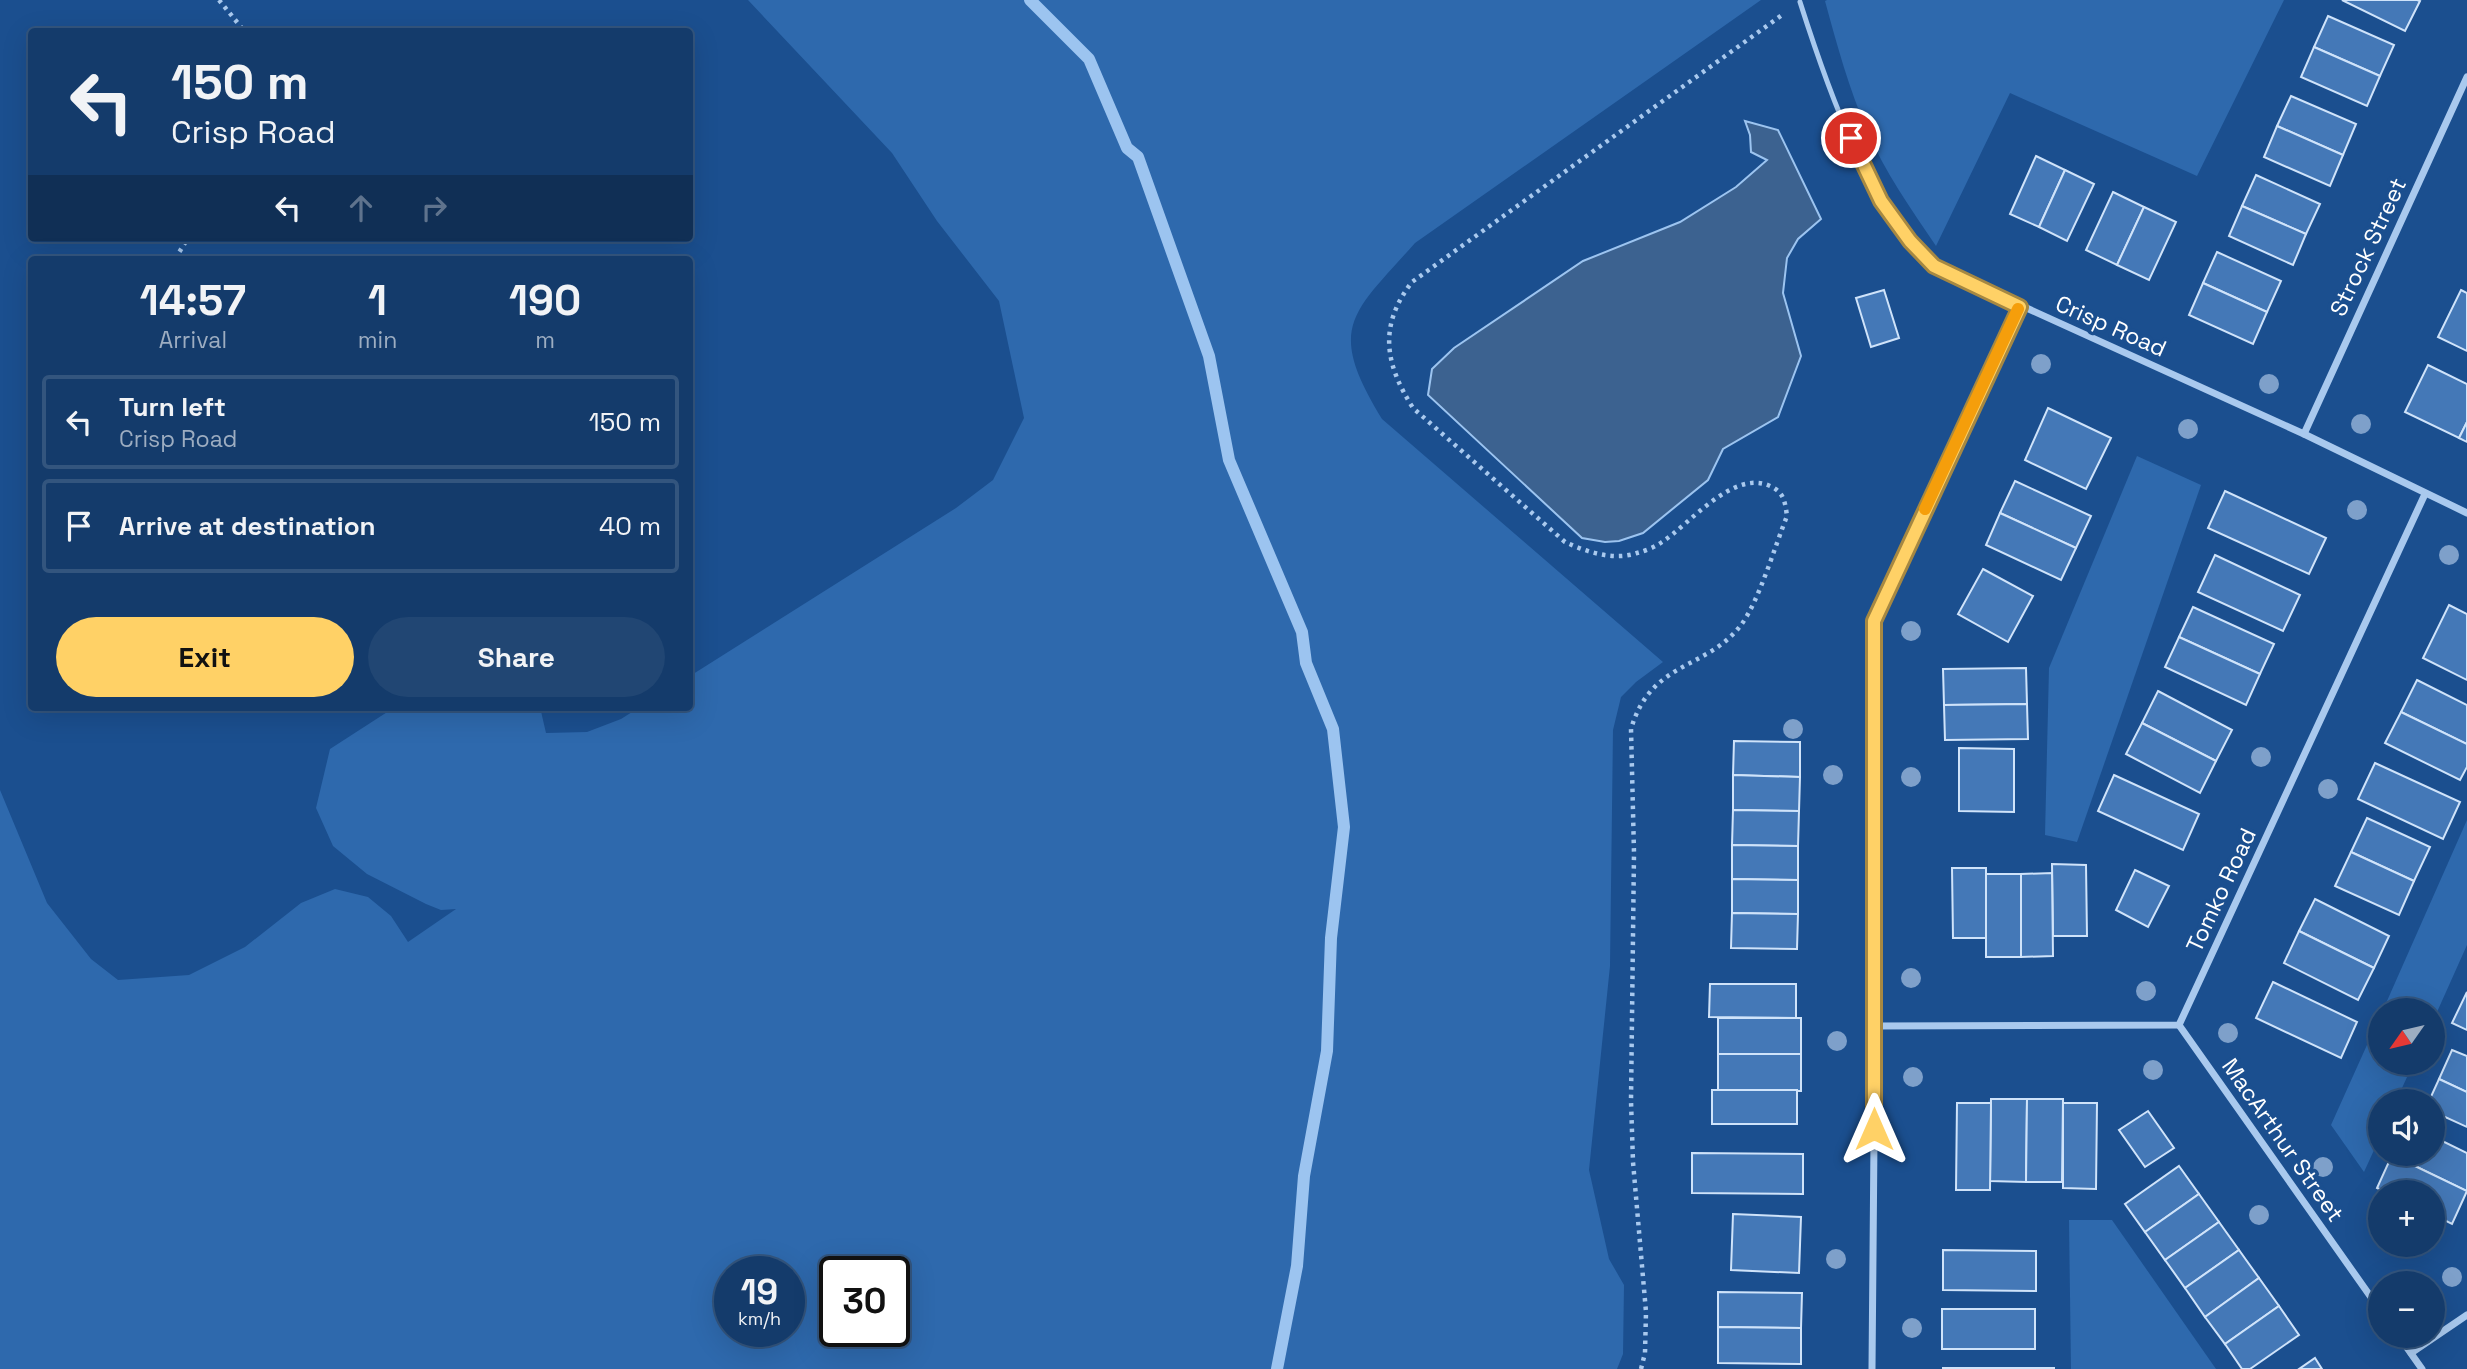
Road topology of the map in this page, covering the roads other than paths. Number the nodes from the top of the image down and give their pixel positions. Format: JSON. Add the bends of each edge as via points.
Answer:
{"nodes":[{"id":1,"x":1800,"y":2,"type":"edge"},
{"id":2,"x":2467,"y":77,"type":"edge"},
{"id":3,"x":1934,"y":266,"type":"joint"},
{"id":4,"x":2020,"y":307,"type":"junction"},
{"id":5,"x":2304,"y":434,"type":"junction"},
{"id":6,"x":2425,"y":494,"type":"junction"},
{"id":7,"x":2467,"y":513,"type":"edge"},
{"id":8,"x":1875,"y":1026,"type":"junction"},
{"id":9,"x":2179,"y":1026,"type":"junction"},
{"id":10,"x":2368,"y":1293,"type":"edge"},
{"id":11,"x":2467,"y":1315,"type":"edge"},
{"id":12,"x":2407,"y":1348,"type":"edge"},
{"id":13,"x":2411,"y":1353,"type":"junction"},
{"id":14,"x":1872,"y":1369,"type":"edge"},
{"id":15,"x":2422,"y":1369,"type":"edge"}],
"edges":[{"from":1,"to":3,"type":"lane","name":"Crisp Road","via":[[1822,70],[1881,201]]},
{"from":2,"to":5,"type":"street","name":"Strock Street"},
{"from":3,"to":4,"type":"street","name":"Crisp Road"},
{"from":4,"to":5,"type":"street","name":"Crisp Road"},
{"from":4,"to":8,"type":"street","via":[[1874,621]]},
{"from":5,"to":6,"type":"street","name":"Crisp Road"},
{"from":6,"to":7,"type":"street","name":"Crisp Road"},
{"from":6,"to":9,"type":"street","name":"Tomko Road"},
{"from":8,"to":9,"type":"street"},
{"from":8,"to":14,"type":"street"},
{"from":9,"to":10,"type":"street","name":"MacArthur Street"},
{"from":11,"to":13,"type":"street"},
{"from":12,"to":13,"type":"street"},
{"from":13,"to":15,"type":"street"}]}
